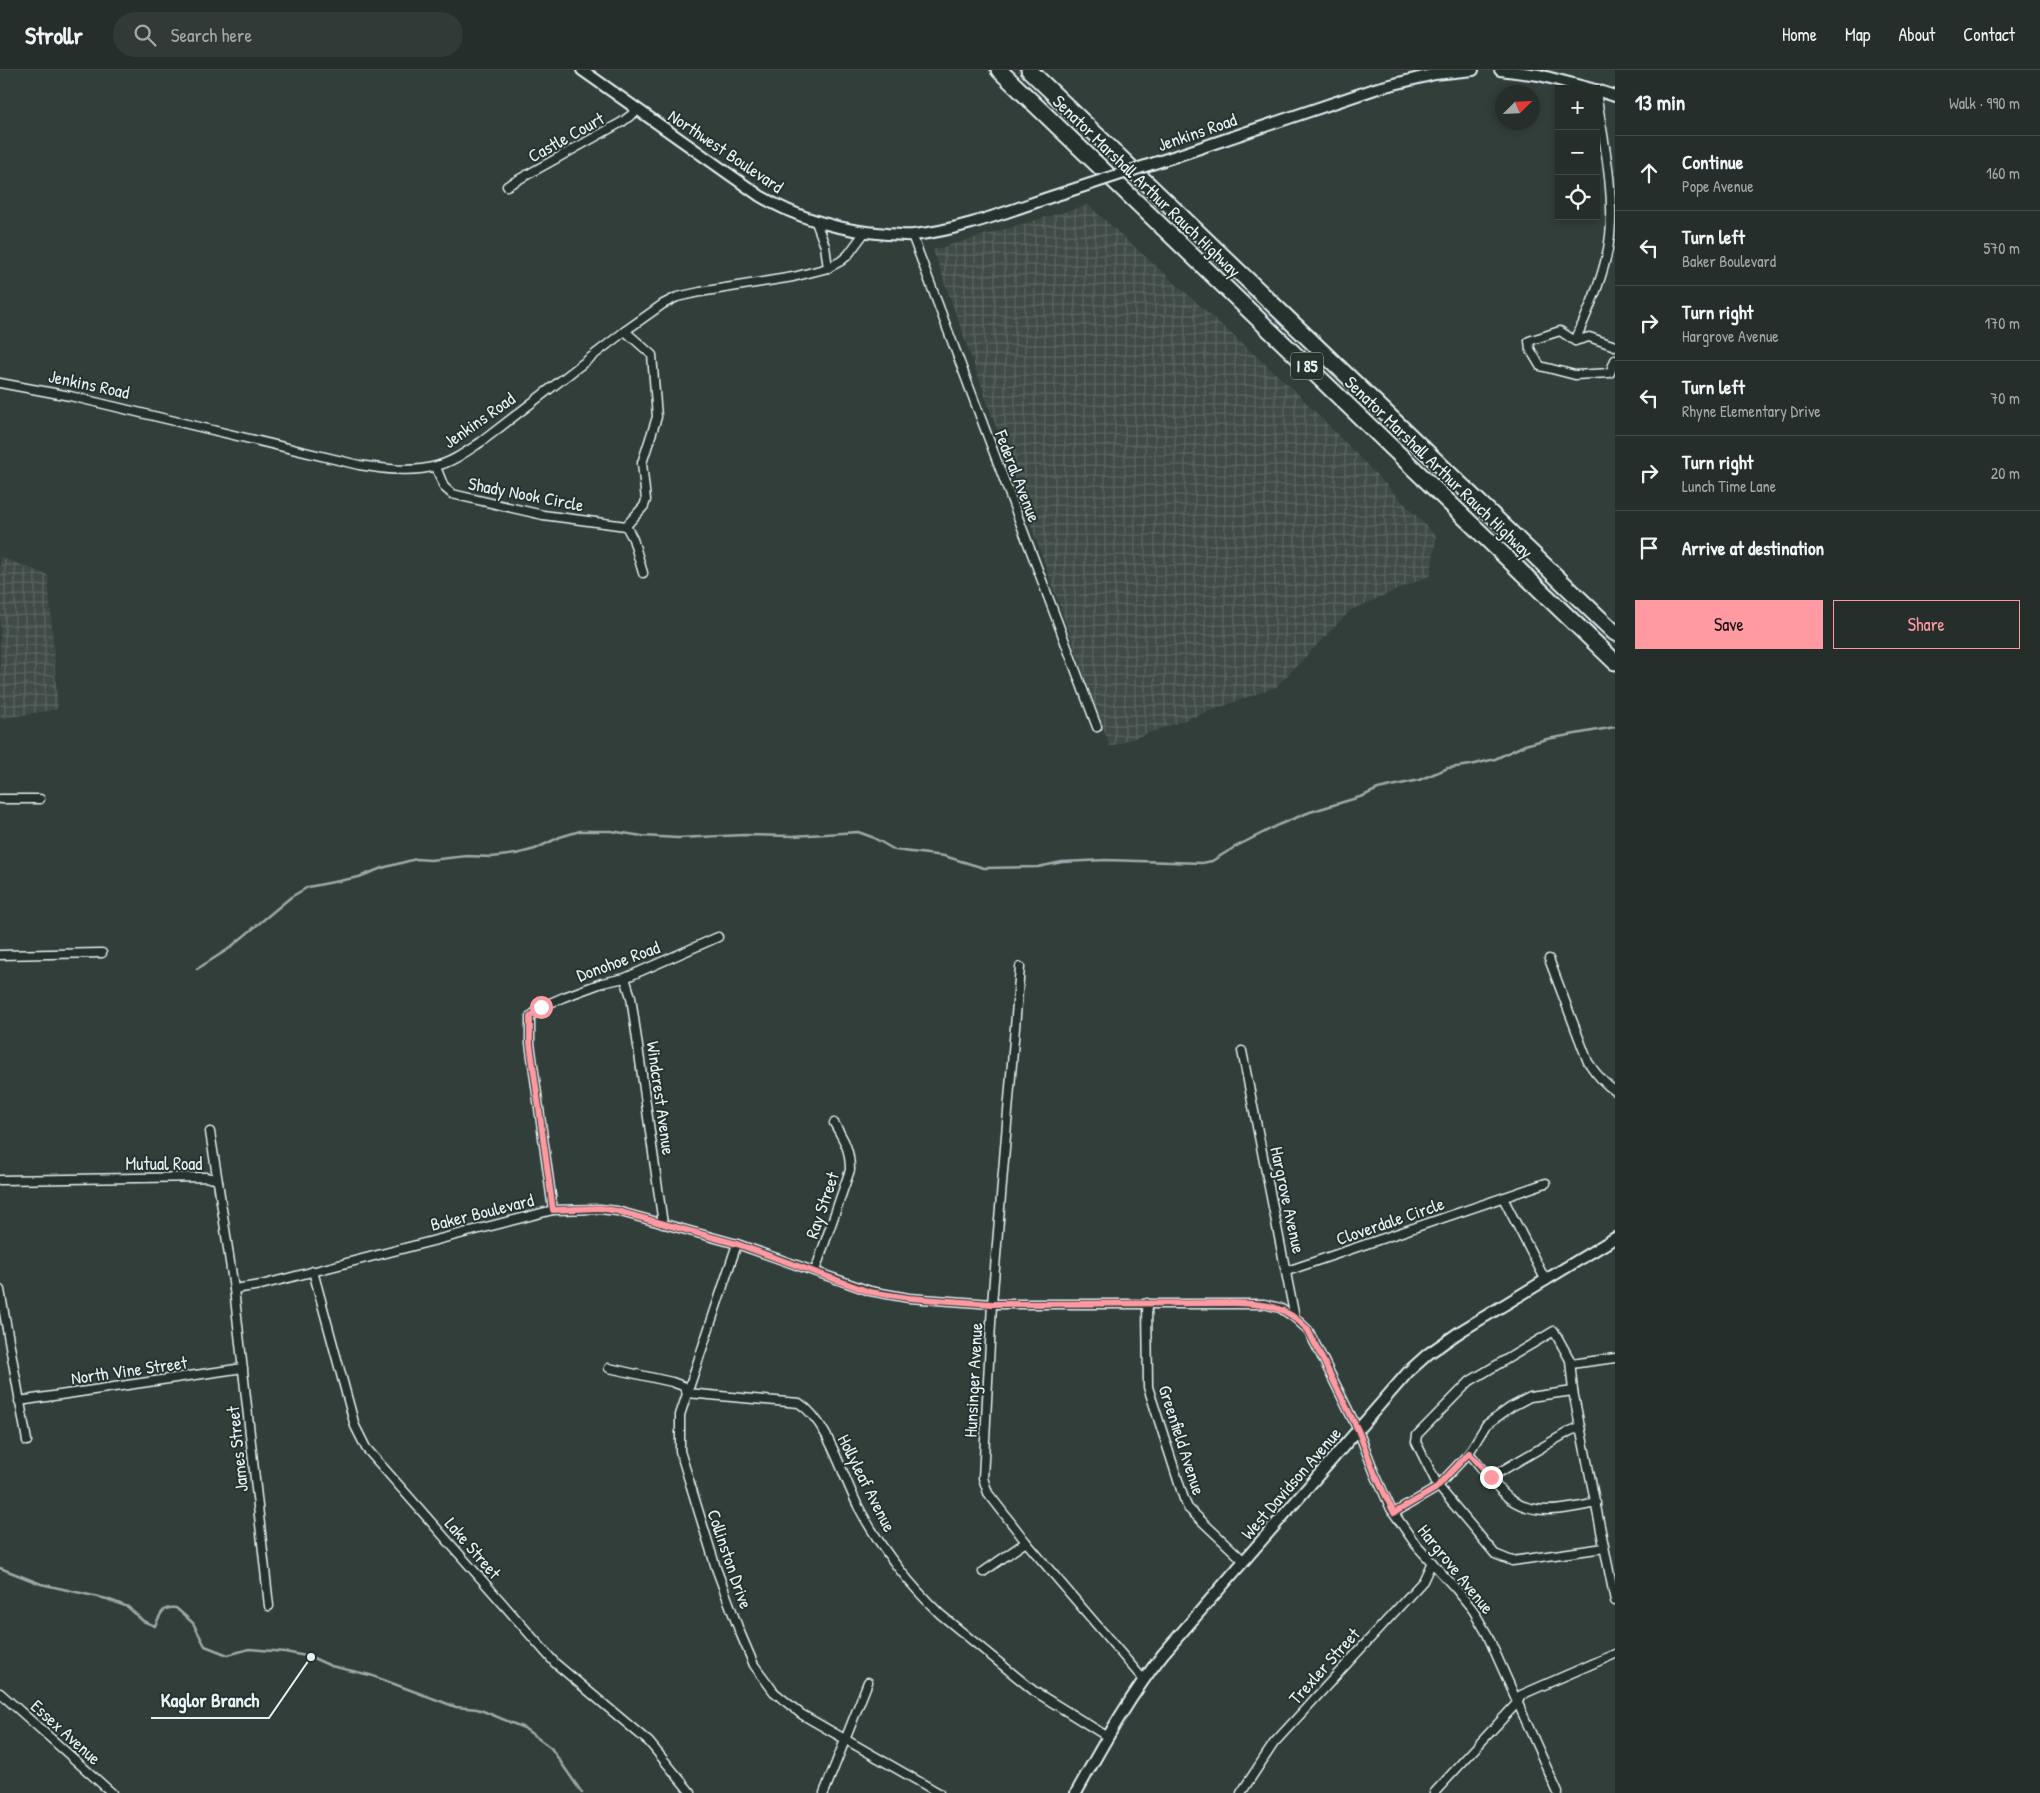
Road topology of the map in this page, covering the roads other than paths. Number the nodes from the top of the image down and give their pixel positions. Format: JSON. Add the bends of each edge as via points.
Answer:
{"nodes":[{"id":1,"x":582,"y":70,"type":"edge"},
{"id":2,"x":1000,"y":70,"type":"edge"},
{"id":3,"x":1029,"y":70,"type":"edge"},
{"id":4,"x":1473,"y":70,"type":"edge"},
{"id":5,"x":1500,"y":70,"type":"edge"},
{"id":6,"x":1577,"y":85,"type":"edge"},
{"id":7,"x":1600,"y":92,"type":"edge"},
{"id":8,"x":1615,"y":96,"type":"edge"},
{"id":9,"x":638,"y":110,"type":"junction"},
{"id":10,"x":1600,"y":120,"type":"edge"},
{"id":11,"x":507,"y":186,"type":"dead end"},
{"id":12,"x":816,"y":222,"type":"junction"},
{"id":13,"x":865,"y":232,"type":"junction"},
{"id":14,"x":912,"y":235,"type":"junction"},
{"id":15,"x":828,"y":268,"type":"junction"},
{"id":16,"x":625,"y":331,"type":"junction"},
{"id":17,"x":1575,"y":342,"type":"junction"},
{"id":18,"x":1615,"y":346,"type":"edge"},
{"id":19,"x":1615,"y":360,"type":"edge"},
{"id":20,"x":0,"y":383,"type":"edge"},
{"id":21,"x":436,"y":466,"type":"junction"},
{"id":22,"x":626,"y":526,"type":"junction"},
{"id":23,"x":643,"y":573,"type":"dead end"},
{"id":24,"x":1615,"y":633,"type":"edge"},
{"id":25,"x":1615,"y":662,"type":"edge"},
{"id":26,"x":1097,"y":727,"type":"dead end"},
{"id":27,"x":0,"y":798,"type":"edge"},
{"id":28,"x":40,"y":799,"type":"dead end"},
{"id":29,"x":718,"y":937,"type":"dead end"},
{"id":30,"x":102,"y":953,"type":"dead end"},
{"id":31,"x":0,"y":955,"type":"edge"},
{"id":32,"x":1548,"y":959,"type":"dead end"},
{"id":33,"x":1020,"y":967,"type":"dead end"},
{"id":34,"x":625,"y":978,"type":"junction"},
{"id":35,"x":1242,"y":1051,"type":"dead end"},
{"id":36,"x":1615,"y":1091,"type":"edge"},
{"id":37,"x":834,"y":1123,"type":"dead end"},
{"id":38,"x":210,"y":1132,"type":"dead end"},
{"id":39,"x":0,"y":1180,"type":"edge"},
{"id":40,"x":218,"y":1182,"type":"junction"},
{"id":41,"x":1546,"y":1183,"type":"dead end"},
{"id":42,"x":1503,"y":1198,"type":"junction"},
{"id":43,"x":553,"y":1210,"type":"junction"},
{"id":44,"x":663,"y":1224,"type":"junction"},
{"id":45,"x":1615,"y":1238,"type":"edge"},
{"id":46,"x":737,"y":1244,"type":"junction"},
{"id":47,"x":815,"y":1271,"type":"junction"},
{"id":48,"x":313,"y":1272,"type":"junction"},
{"id":49,"x":1287,"y":1272,"type":"junction"},
{"id":50,"x":1546,"y":1280,"type":"junction"},
{"id":51,"x":234,"y":1289,"type":"junction"},
{"id":52,"x":0,"y":1290,"type":"edge"},
{"id":53,"x":1146,"y":1303,"type":"junction"},
{"id":54,"x":992,"y":1304,"type":"junction"},
{"id":55,"x":1295,"y":1318,"type":"junction"},
{"id":56,"x":1615,"y":1358,"type":"edge"},
{"id":57,"x":1571,"y":1364,"type":"junction"},
{"id":58,"x":243,"y":1368,"type":"junction"},
{"id":59,"x":609,"y":1368,"type":"dead end"},
{"id":60,"x":1573,"y":1391,"type":"junction"},
{"id":61,"x":687,"y":1393,"type":"junction"},
{"id":62,"x":19,"y":1401,"type":"junction"},
{"id":63,"x":1580,"y":1427,"type":"junction"},
{"id":64,"x":1358,"y":1430,"type":"junction"},
{"id":65,"x":27,"y":1442,"type":"dead end"},
{"id":66,"x":1469,"y":1453,"type":"junction"},
{"id":67,"x":1491,"y":1477,"type":"junction"},
{"id":68,"x":1438,"y":1486,"type":"junction"},
{"id":69,"x":1596,"y":1503,"type":"junction"},
{"id":70,"x":1394,"y":1513,"type":"junction"},
{"id":71,"x":1026,"y":1542,"type":"junction"},
{"id":72,"x":1604,"y":1548,"type":"junction"},
{"id":73,"x":1244,"y":1561,"type":"junction"},
{"id":74,"x":1432,"y":1562,"type":"junction"},
{"id":75,"x":983,"y":1572,"type":"dead end"},
{"id":76,"x":1615,"y":1601,"type":"edge"},
{"id":77,"x":269,"y":1606,"type":"dead end"},
{"id":78,"x":1615,"y":1654,"type":"edge"},
{"id":79,"x":1143,"y":1679,"type":"junction"},
{"id":80,"x":868,"y":1682,"type":"dead end"},
{"id":81,"x":0,"y":1693,"type":"edge"},
{"id":82,"x":1518,"y":1702,"type":"junction"},
{"id":83,"x":1108,"y":1736,"type":"junction"},
{"id":84,"x":846,"y":1739,"type":"junction"},
{"id":85,"x":112,"y":1793,"type":"edge"},
{"id":86,"x":691,"y":1793,"type":"edge"},
{"id":87,"x":824,"y":1793,"type":"edge"},
{"id":88,"x":939,"y":1793,"type":"edge"},
{"id":89,"x":1076,"y":1793,"type":"edge"},
{"id":90,"x":1241,"y":1793,"type":"edge"},
{"id":91,"x":1434,"y":1793,"type":"edge"},
{"id":92,"x":1558,"y":1793,"type":"edge"}],
"edges":[{"from":1,"to":9,"type":"street","name":"Northwest Boulevard"},
{"from":2,"to":25,"type":"highway","name":"Senator Marshall Arthur Rauch Highway","number":"I 85"},
{"from":3,"to":24,"type":"highway","name":"Senator Marshall Arthur Rauch Highway","number":"I 85"},
{"from":4,"to":14,"type":"street","name":"Jenkins Road","bridge":true,"via":[[1434,74],[1378,88],[969,223]]},
{"from":5,"to":6,"type":"street","via":[[1539,75]]},
{"from":7,"to":8,"type":"street"},
{"from":9,"to":11,"type":"street","name":"Castle Court"},
{"from":9,"to":12,"type":"street","name":"Northwest Boulevard","via":[[760,196]]},
{"from":10,"to":17,"type":"street","via":[[1611,201],[1610,237],[1608,252]]},
{"from":12,"to":13,"type":"street","name":"Northwest Boulevard"},
{"from":12,"to":15,"type":"street","via":[[825,246]]},
{"from":13,"to":14,"type":"street","name":"Jenkins Road"},
{"from":13,"to":15,"type":"street","name":"Jenkins Road","via":[[848,255]]},
{"from":14,"to":26,"type":"street","name":"Federal Avenue"},
{"from":15,"to":16,"type":"street","name":"Jenkins Road","via":[[677,297]]},
{"from":16,"to":21,"type":"street","name":"Jenkins Road","via":[[481,442]]},
{"from":16,"to":22,"type":"street","via":[[652,355],[657,417],[642,463],[646,500]]},
{"from":17,"to":18,"type":"street","via":[[1589,338]]},
{"from":17,"to":19,"type":"street","via":[[1560,331],[1529,341],[1540,366],[1575,375],[1610,372]]},
{"from":20,"to":21,"type":"street","name":"Jenkins Road","via":[[70,396],[359,465],[398,470]]},
{"from":21,"to":22,"type":"street","name":"Shady Nook Circle","via":[[444,488],[452,494],[551,517]]},
{"from":22,"to":23,"type":"street","via":[[633,538]]},
{"from":27,"to":28,"type":"street"},
{"from":29,"to":34,"type":"street","name":"Donohoe Road"},
{"from":30,"to":31,"type":"street"},
{"from":32,"to":36,"type":"street","via":[[1588,1062],[1596,1075]]},
{"from":33,"to":54,"type":"street","name":"Hunsinger Avenue"},
{"from":34,"to":43,"type":"street","name":"Donohoe Road","via":[[564,997],[541,1007],[530,1017],[530,1043]]},
{"from":34,"to":44,"type":"street","name":"Windcrest Avenue","via":[[631,997]]},
{"from":35,"to":49,"type":"street","name":"Hargrove Avenue"},
{"from":37,"to":47,"type":"street","name":"Ray Street","via":[[850,1154],[850,1170]]},
{"from":38,"to":40,"type":"street"},
{"from":39,"to":40,"type":"street","name":"Mutual Road","via":[[205,1177]]},
{"from":40,"to":51,"type":"street","name":"Mutual Road"},
{"from":41,"to":42,"type":"street","name":"Cloverdale Circle"},
{"from":42,"to":49,"type":"street","name":"Cloverdale Circle"},
{"from":42,"to":50,"type":"street"},
{"from":43,"to":44,"type":"street","name":"Baker Boulevard","via":[[600,1208]]},
{"from":43,"to":48,"type":"street","name":"Baker Boulevard"},
{"from":44,"to":46,"type":"street","name":"Baker Boulevard"},
{"from":45,"to":50,"type":"street","name":"West Davidson Avenue"},
{"from":46,"to":47,"type":"street","name":"Baker Boulevard"},
{"from":46,"to":61,"type":"street","name":"Collinston Drive"},
{"from":47,"to":54,"type":"street","name":"Baker Boulevard","via":[[870,1292],[935,1302]]},
{"from":48,"to":51,"type":"street","name":"Baker Boulevard"},
{"from":48,"to":86,"type":"street","name":"Lake Street","via":[[355,1426],[366,1448],[555,1663],[648,1742]]},
{"from":49,"to":55,"type":"street","name":"Hargrove Avenue"},
{"from":50,"to":64,"type":"street","name":"West Davidson Avenue","via":[[1428,1354]]},
{"from":51,"to":58,"type":"street","name":"James Street"},
{"from":52,"to":62,"type":"street"},
{"from":53,"to":54,"type":"street","name":"Baker Boulevard"},
{"from":53,"to":55,"type":"street","name":"Baker Boulevard","via":[[1264,1304],[1288,1312]]},
{"from":53,"to":73,"type":"street","name":"Greenfield Avenue","via":[[1148,1387],[1184,1498],[1188,1508]]},
{"from":54,"to":71,"type":"street","name":"Hunsinger Avenue","via":[[984,1478],[988,1493]]},
{"from":55,"to":64,"type":"street","name":"Hargrove Avenue","via":[[1308,1330]]},
{"from":56,"to":57,"type":"street"},
{"from":57,"to":60,"type":"street"},
{"from":57,"to":68,"type":"street","via":[[1554,1332],[1470,1381],[1417,1435],[1416,1442]]},
{"from":58,"to":62,"type":"street","name":"North Vine Street"},
{"from":58,"to":77,"type":"street","name":"James Street"},
{"from":59,"to":61,"type":"street","name":"Hollyleaf Avenue","via":[[672,1382],[683,1386]]},
{"from":60,"to":63,"type":"street"},
{"from":60,"to":66,"type":"street","via":[[1530,1397],[1511,1407],[1486,1425]]},
{"from":61,"to":83,"type":"street","name":"Hollyleaf Avenue","via":[[799,1403],[810,1410],[876,1536],[926,1600],[1034,1691]]},
{"from":61,"to":84,"type":"street","name":"Collinston Drive","via":[[679,1421],[681,1459],[720,1577],[754,1665],[789,1706]]},
{"from":62,"to":65,"type":"street"},
{"from":63,"to":67,"type":"street"},
{"from":63,"to":69,"type":"street"},
{"from":64,"to":70,"type":"street","name":"Hargrove Avenue"},
{"from":64,"to":73,"type":"street","name":"West Davidson Avenue"},
{"from":66,"to":67,"type":"street"},
{"from":66,"to":68,"type":"street"},
{"from":67,"to":69,"type":"street","via":[[1510,1499],[1545,1511]]},
{"from":68,"to":70,"type":"street"},
{"from":68,"to":72,"type":"street","via":[[1495,1554],[1512,1561]]},
{"from":69,"to":72,"type":"street"},
{"from":70,"to":74,"type":"street","name":"Hargrove Avenue"},
{"from":71,"to":75,"type":"street"},
{"from":71,"to":79,"type":"street","name":"Hunsinger Avenue"},
{"from":72,"to":76,"type":"street"},
{"from":73,"to":79,"type":"street","name":"West Davidson Avenue"},
{"from":74,"to":82,"type":"street","name":"Hargrove Avenue","via":[[1478,1618]]},
{"from":74,"to":90,"type":"street","name":"Trexler Street","via":[[1423,1580],[1274,1743]]},
{"from":78,"to":82,"type":"street","via":[[1521,1695]]},
{"from":79,"to":83,"type":"street","name":"West Davidson Avenue"},
{"from":80,"to":84,"type":"street"},
{"from":81,"to":85,"type":"street","name":"Essex Avenue"},
{"from":82,"to":91,"type":"street"},
{"from":82,"to":92,"type":"street","name":"Hargrove Avenue"},
{"from":83,"to":89,"type":"street","name":"West Davidson Avenue"},
{"from":84,"to":87,"type":"street"},
{"from":84,"to":88,"type":"street","name":"Collinston Drive"}]}
